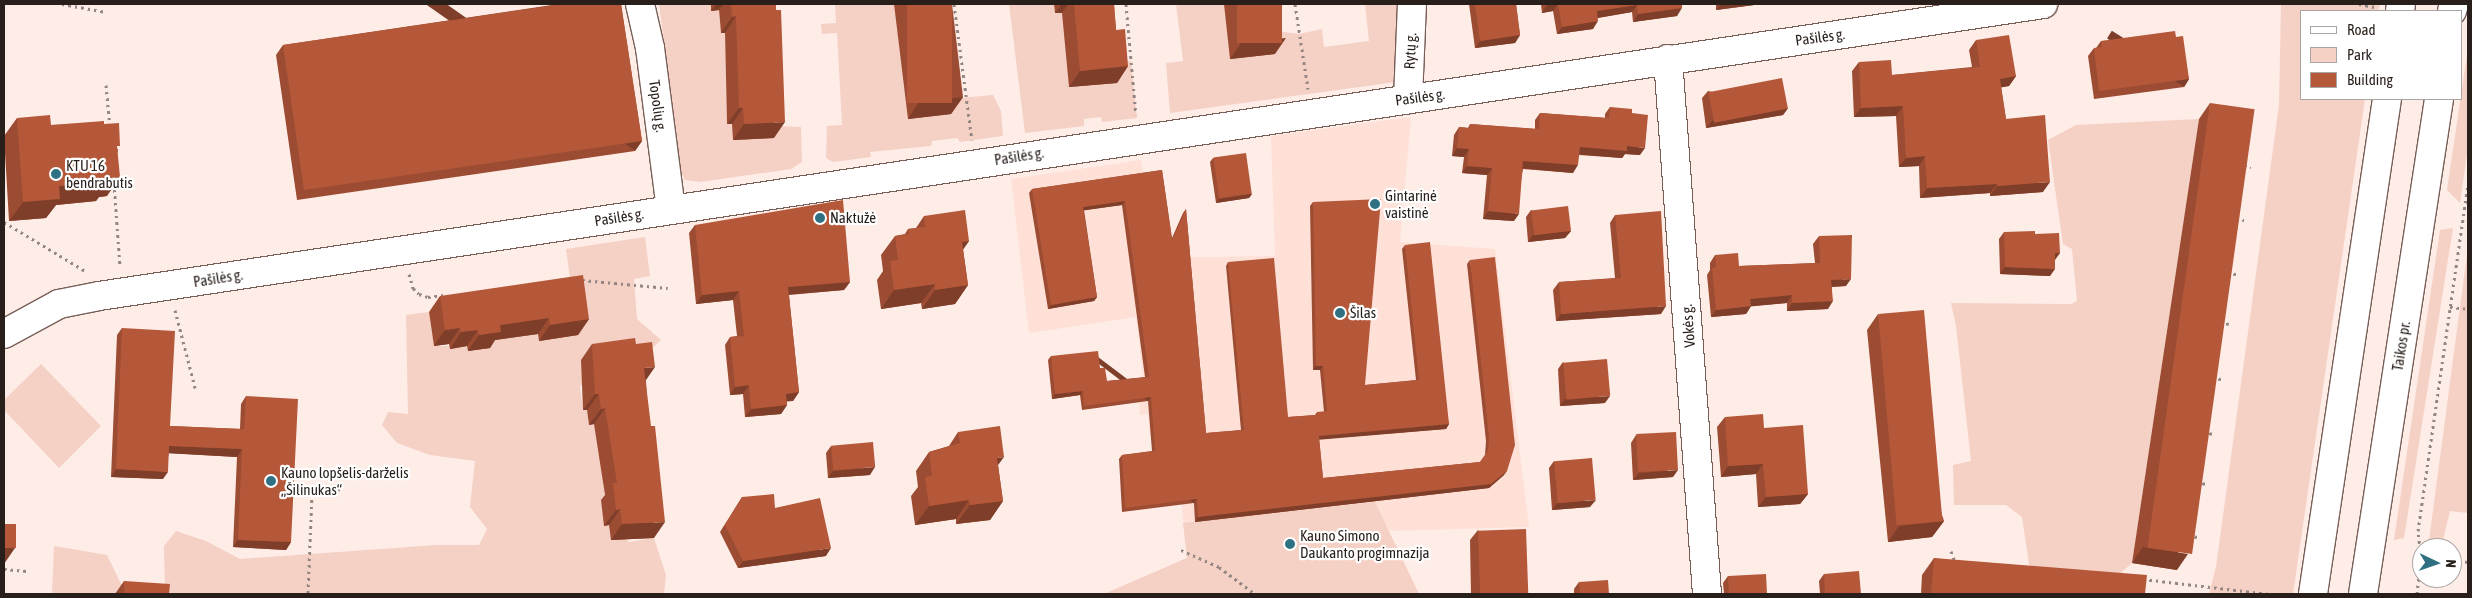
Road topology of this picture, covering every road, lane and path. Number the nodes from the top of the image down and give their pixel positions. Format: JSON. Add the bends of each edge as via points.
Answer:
{"nodes":[{"id":1,"x":62,"y":4,"type":"edge"},
{"id":2,"x":640,"y":4,"type":"edge"},
{"id":3,"x":1126,"y":4,"type":"edge"},
{"id":4,"x":1295,"y":4,"type":"edge"},
{"id":5,"x":1412,"y":4,"type":"edge"},
{"id":6,"x":2038,"y":4,"type":"edge"},
{"id":7,"x":954,"y":5,"type":"edge"},
{"id":8,"x":947,"y":7,"type":"edge"},
{"id":9,"x":106,"y":12,"type":"dead end"},
{"id":10,"x":1130,"y":51,"type":"junction"},
{"id":11,"x":1122,"y":52,"type":"edge"},
{"id":12,"x":1668,"y":59,"type":"junction"},
{"id":13,"x":964,"y":79,"type":"junction"},
{"id":14,"x":956,"y":80,"type":"edge"},
{"id":15,"x":106,"y":85,"type":"dead end"},
{"id":16,"x":1408,"y":99,"type":"junction"},
{"id":17,"x":2387,"y":100,"type":"edge"},
{"id":18,"x":2439,"y":100,"type":"edge"},
{"id":19,"x":1312,"y":112,"type":"junction"},
{"id":20,"x":111,"y":137,"type":"edge"},
{"id":21,"x":1139,"y":138,"type":"junction"},
{"id":22,"x":975,"y":163,"type":"junction"},
{"id":23,"x":2238,"y":165,"type":"edge"},
{"id":24,"x":2251,"y":167,"type":"edge"},
{"id":25,"x":114,"y":176,"type":"edge"},
{"id":26,"x":2468,"y":185,"type":"edge"},
{"id":27,"x":671,"y":209,"type":"junction"},
{"id":28,"x":2230,"y":218,"type":"edge"},
{"id":29,"x":2244,"y":220,"type":"edge"},
{"id":30,"x":4,"y":222,"type":"edge"},
{"id":31,"x":402,"y":250,"type":"junction"},
{"id":32,"x":2222,"y":272,"type":"edge"},
{"id":33,"x":2236,"y":274,"type":"edge"},
{"id":34,"x":580,"y":280,"type":"edge"},
{"id":35,"x":169,"y":285,"type":"junction"},
{"id":36,"x":668,"y":288,"type":"dead end"},
{"id":37,"x":122,"y":293,"type":"junction"},
{"id":38,"x":453,"y":294,"type":"edge"},
{"id":39,"x":2450,"y":307,"type":"junction"},
{"id":40,"x":2468,"y":309,"type":"edge"},
{"id":41,"x":2214,"y":322,"type":"edge"},
{"id":42,"x":2229,"y":324,"type":"dead end"},
{"id":43,"x":4,"y":334,"type":"edge"},
{"id":44,"x":2206,"y":377,"type":"edge"},
{"id":45,"x":2221,"y":379,"type":"dead end"},
{"id":46,"x":196,"y":391,"type":"dead end"},
{"id":47,"x":2198,"y":431,"type":"edge"},
{"id":48,"x":2214,"y":434,"type":"dead end"},
{"id":49,"x":2190,"y":481,"type":"edge"},
{"id":50,"x":2207,"y":484,"type":"dead end"},
{"id":51,"x":341,"y":489,"type":"dead end"},
{"id":52,"x":2182,"y":535,"type":"edge"},
{"id":53,"x":2199,"y":537,"type":"dead end"},
{"id":54,"x":2419,"y":538,"type":"edge"},
{"id":55,"x":1181,"y":550,"type":"dead end"},
{"id":56,"x":1951,"y":551,"type":"dead end"},
{"id":57,"x":1964,"y":566,"type":"edge"},
{"id":58,"x":4,"y":569,"type":"edge"},
{"id":59,"x":27,"y":571,"type":"dead end"},
{"id":60,"x":2135,"y":578,"type":"edge"},
{"id":61,"x":308,"y":593,"type":"edge"},
{"id":62,"x":1255,"y":594,"type":"edge"},
{"id":63,"x":1707,"y":594,"type":"edge"},
{"id":64,"x":2270,"y":594,"type":"edge"},
{"id":65,"x":2313,"y":594,"type":"edge"},
{"id":66,"x":2364,"y":594,"type":"edge"}],
"edges":[{"from":1,"to":9,"type":"path"},
{"from":2,"to":27,"type":"street","name":"Topolių g.","via":[[650,48]]},
{"from":3,"to":10,"type":"path"},
{"from":4,"to":19,"type":"path"},
{"from":5,"to":16,"type":"street","name":"Rytų g."},
{"from":6,"to":12,"type":"street","name":"Pašilės g."},
{"from":7,"to":8,"type":"path"},
{"from":7,"to":13,"type":"path"},
{"from":10,"to":11,"type":"path"},
{"from":10,"to":21,"type":"path"},
{"from":12,"to":16,"type":"street","name":"Pašilės g."},
{"from":12,"to":63,"type":"street","name":"Vokės g."},
{"from":13,"to":14,"type":"path"},
{"from":13,"to":22,"type":"path"},
{"from":15,"to":20,"type":"path"},
{"from":16,"to":19,"type":"street","name":"Pašilės g."},
{"from":17,"to":65,"type":"street"},
{"from":18,"to":66,"type":"street","name":"Taikos pr."},
{"from":19,"to":21,"type":"street","name":"Pašilės g."},
{"from":21,"to":22,"type":"street","name":"Pašilės g."},
{"from":22,"to":27,"type":"street","name":"Pašilės g."},
{"from":23,"to":24,"type":"path"},
{"from":25,"to":37,"type":"path"},
{"from":26,"to":39,"type":"path"},
{"from":27,"to":31,"type":"street","name":"Pašilės g."},
{"from":28,"to":29,"type":"path"},
{"from":30,"to":37,"type":"path"},
{"from":31,"to":35,"type":"street","name":"Pašilės g."},
{"from":31,"to":38,"type":"path","via":[[413,288],[419,294],[428,298]]},
{"from":32,"to":33,"type":"path"},
{"from":34,"to":36,"type":"path"},
{"from":35,"to":37,"type":"street","name":"Pašilės g."},
{"from":35,"to":46,"type":"path"},
{"from":37,"to":43,"type":"street","name":"Pašilės g.","via":[[59,304]]},
{"from":39,"to":40,"type":"path"},
{"from":39,"to":54,"type":"path"},
{"from":41,"to":42,"type":"path"},
{"from":44,"to":45,"type":"path"},
{"from":47,"to":48,"type":"path"},
{"from":49,"to":50,"type":"path"},
{"from":51,"to":61,"type":"path","via":[[312,494]]},
{"from":52,"to":53,"type":"path"},
{"from":55,"to":62,"type":"path","via":[[1218,567]]},
{"from":56,"to":57,"type":"path","via":[[1956,566]]},
{"from":58,"to":59,"type":"path"},
{"from":60,"to":64,"type":"path"}]}
